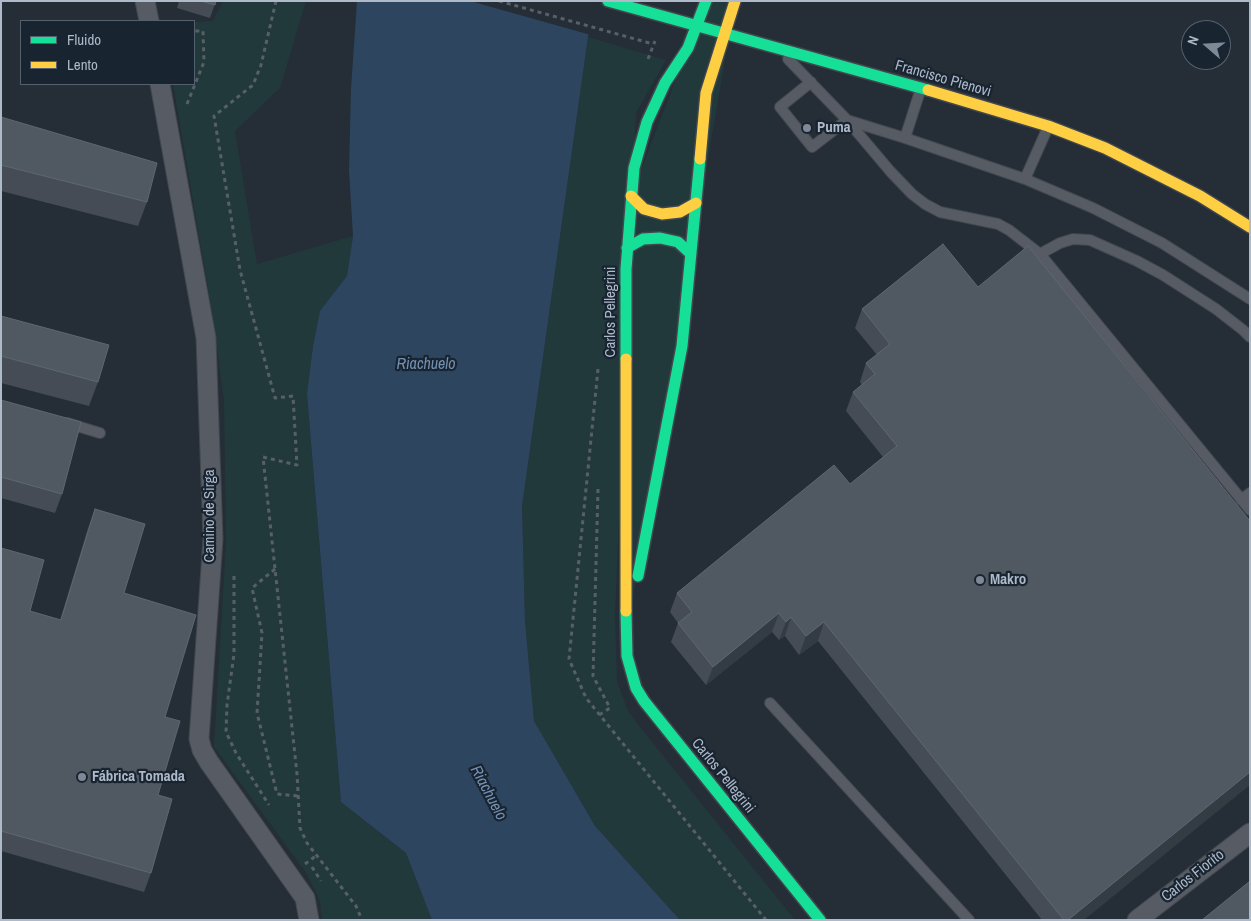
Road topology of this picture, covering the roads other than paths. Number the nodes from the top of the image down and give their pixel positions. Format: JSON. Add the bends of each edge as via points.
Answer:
{"nodes":[{"id":1,"x":145,"y":1,"type":"edge"},
{"id":2,"x":706,"y":1,"type":"edge"},
{"id":3,"x":735,"y":1,"type":"edge"},
{"id":4,"x":610,"y":2,"type":"edge"},
{"id":5,"x":149,"y":20,"type":"edge"},
{"id":6,"x":698,"y":25,"type":"junction"},
{"id":7,"x":725,"y":33,"type":"junction"},
{"id":8,"x":779,"y":49,"type":"junction"},
{"id":9,"x":811,"y":82,"type":"junction"},
{"id":10,"x":160,"y":85,"type":"edge"},
{"id":11,"x":921,"y":88,"type":"junction"},
{"id":12,"x":847,"y":120,"type":"junction"},
{"id":13,"x":1048,"y":126,"type":"junction"},
{"id":14,"x":905,"y":138,"type":"junction"},
{"id":15,"x":1025,"y":179,"type":"junction"},
{"id":16,"x":631,"y":196,"type":"junction"},
{"id":17,"x":696,"y":203,"type":"junction"},
{"id":18,"x":1250,"y":227,"type":"edge"},
{"id":19,"x":627,"y":248,"type":"junction"},
{"id":20,"x":691,"y":254,"type":"junction"},
{"id":21,"x":1040,"y":254,"type":"junction"},
{"id":22,"x":1250,"y":299,"type":"edge"},
{"id":23,"x":1250,"y":337,"type":"edge"},
{"id":24,"x":55,"y":420,"type":"edge"},
{"id":25,"x":100,"y":433,"type":"dead end"},
{"id":26,"x":1250,"y":493,"type":"edge"},
{"id":27,"x":1242,"y":500,"type":"junction"},
{"id":28,"x":1250,"y":510,"type":"edge"},
{"id":29,"x":626,"y":639,"type":"junction"},
{"id":30,"x":770,"y":703,"type":"dead end"},
{"id":31,"x":1250,"y":833,"type":"edge"},
{"id":32,"x":309,"y":920,"type":"edge"},
{"id":33,"x":820,"y":920,"type":"edge"},
{"id":34,"x":969,"y":920,"type":"edge"},
{"id":35,"x":1137,"y":920,"type":"edge"}],
"edges":[{"from":1,"to":5,"type":"street"},
{"from":2,"to":6,"type":"street","name":"Carlos Pellegrini"},
{"from":3,"to":7,"type":"street","name":"Carlos Pellegrini"},
{"from":4,"to":6,"type":"street","name":"Francisco Pienovi"},
{"from":6,"to":7,"type":"street","name":"Francisco Pienovi"},
{"from":6,"to":16,"type":"street","name":"Carlos Pellegrini","via":[[647,122],[634,168]]},
{"from":7,"to":8,"type":"street","name":"Francisco Pienovi"},
{"from":7,"to":17,"type":"street","name":"Carlos Pellegrini","via":[[706,93]]},
{"from":8,"to":9,"type":"lane"},
{"from":8,"to":11,"type":"street","name":"Francisco Pienovi"},
{"from":9,"to":12,"type":"lane"},
{"from":9,"to":12,"type":"lane","via":[[780,107],[812,147]]},
{"from":10,"to":32,"type":"street","name":"Camino de Sirga","via":[[206,338],[213,539],[199,739],[209,762],[306,898]]},
{"from":11,"to":13,"type":"street","name":"Francisco Pienovi"},
{"from":11,"to":14,"type":"lane"},
{"from":12,"to":14,"type":"lane"},
{"from":12,"to":21,"type":"lane","via":[[912,194],[925,204],[940,212],[998,224]]},
{"from":13,"to":15,"type":"lane"},
{"from":13,"to":18,"type":"street","name":"Francisco Pienovi","via":[[1106,148],[1152,171]]},
{"from":14,"to":15,"type":"lane"},
{"from":15,"to":22,"type":"lane","via":[[1093,208],[1162,243]]},
{"from":16,"to":17,"type":"street","via":[[644,208],[662,214],[680,212]]},
{"from":16,"to":19,"type":"street","name":"Carlos Pellegrini"},
{"from":17,"to":20,"type":"street","name":"Carlos Pellegrini"},
{"from":19,"to":20,"type":"street","via":[[642,239],[660,238],[678,242]]},
{"from":19,"to":29,"type":"street","name":"Carlos Pellegrini"},
{"from":20,"to":29,"type":"street","name":"Carlos Pellegrini","via":[[682,346]]},
{"from":21,"to":23,"type":"lane","via":[[1073,239],[1090,240],[1137,260],[1162,275],[1216,309]]},
{"from":21,"to":27,"type":"lane"},
{"from":24,"to":25,"type":"lane"},
{"from":26,"to":27,"type":"lane"},
{"from":27,"to":28,"type":"lane"},
{"from":29,"to":33,"type":"street","name":"Carlos Pellegrini","via":[[631,672],[644,701]]},
{"from":30,"to":34,"type":"lane"},
{"from":31,"to":35,"type":"street","name":"Carlos Fiorito"}]}
